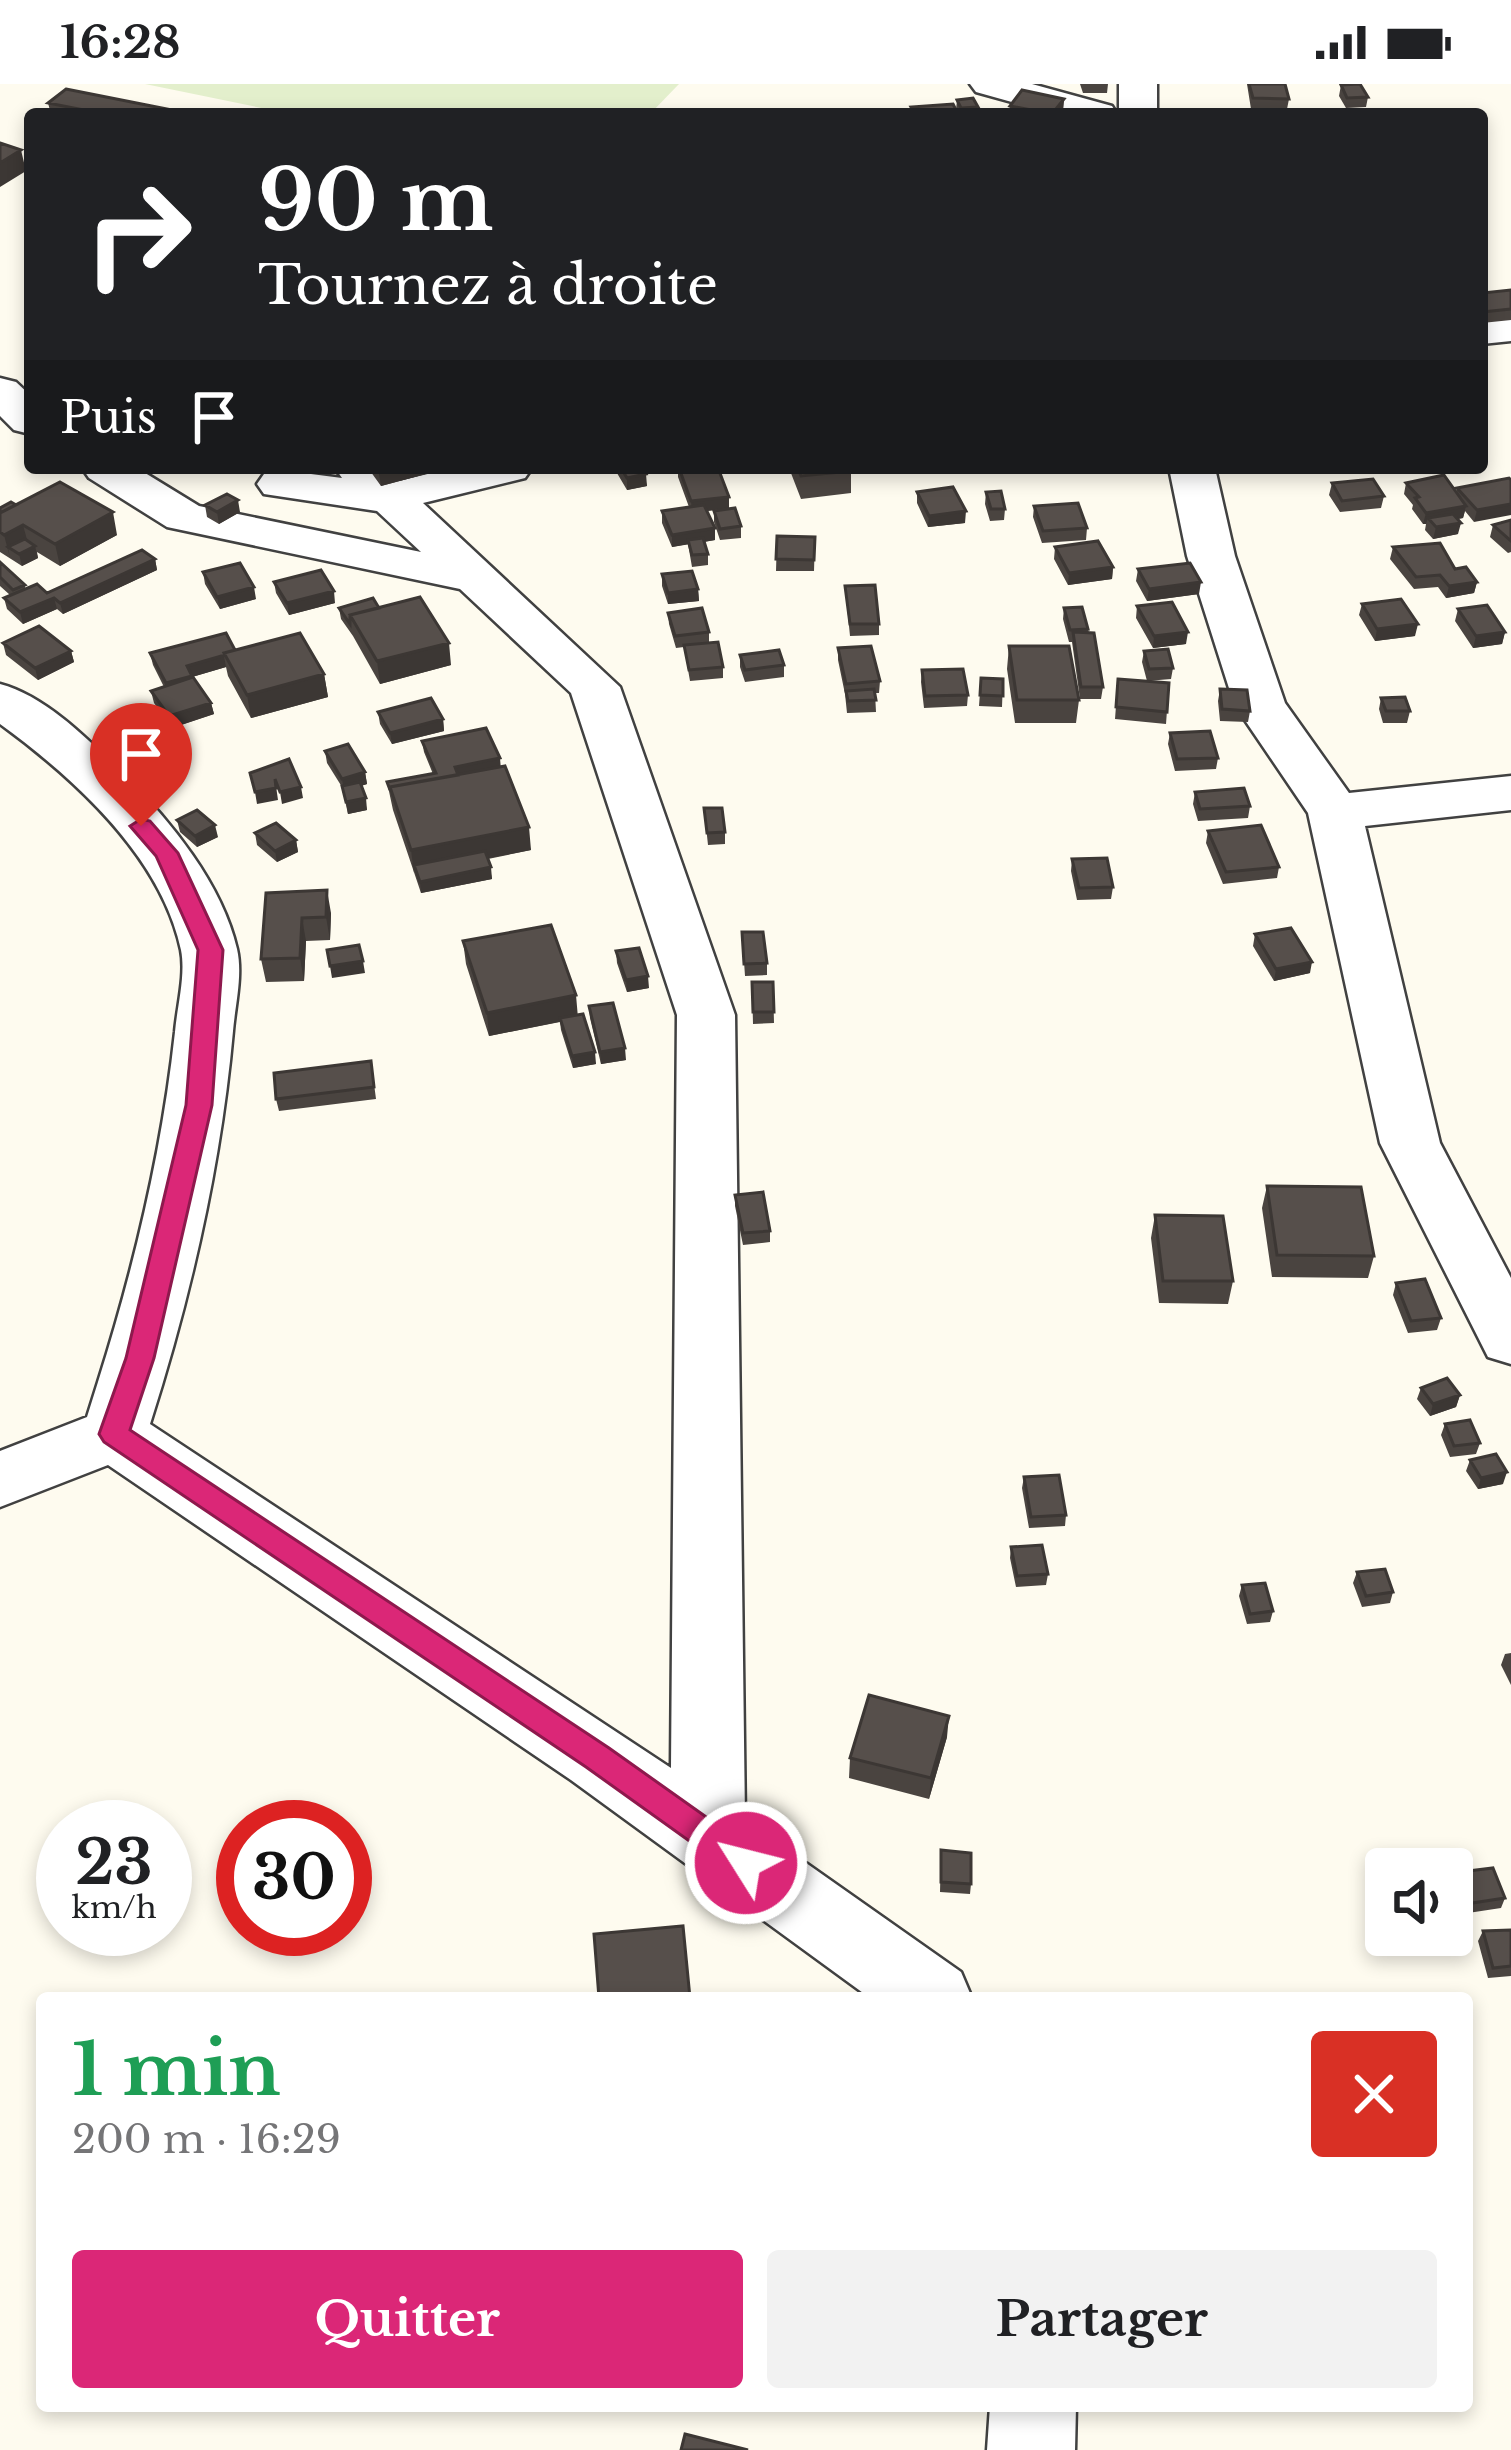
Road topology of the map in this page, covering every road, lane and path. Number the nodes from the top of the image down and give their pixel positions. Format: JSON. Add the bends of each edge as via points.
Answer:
{"nodes":[{"id":1,"x":989,"y":84,"type":"edge"},
{"id":2,"x":1076,"y":108,"type":"edge"},
{"id":3,"x":0,"y":392,"type":"edge"},
{"id":4,"x":24,"y":414,"type":"edge"},
{"id":5,"x":454,"y":474,"type":"edge"},
{"id":6,"x":1193,"y":474,"type":"edge"},
{"id":7,"x":294,"y":476,"type":"edge"},
{"id":8,"x":120,"y":478,"type":"edge"},
{"id":9,"x":372,"y":483,"type":"edge"},
{"id":10,"x":476,"y":577,"type":"junction"},
{"id":11,"x":0,"y":700,"type":"edge"},
{"id":12,"x":1511,"y":794,"type":"edge"},
{"id":13,"x":1335,"y":812,"type":"junction"},
{"id":14,"x":1511,"y":1340,"type":"edge"},
{"id":15,"x":114,"y":1434,"type":"junction"},
{"id":16,"x":0,"y":1480,"type":"edge"},
{"id":17,"x":708,"y":1836,"type":"junction"},
{"id":18,"x":926,"y":1992,"type":"edge"},
{"id":19,"x":1033,"y":2412,"type":"edge"},
{"id":20,"x":1031,"y":2450,"type":"edge"}],
"edges":[{"from":1,"to":2,"type":"street"},
{"from":3,"to":4,"type":"street"},
{"from":5,"to":9,"type":"street"},
{"from":6,"to":13,"type":"street","via":[[1260,704]]},
{"from":7,"to":8,"type":"street"},
{"from":7,"to":9,"type":"street"},
{"from":8,"to":10,"type":"street","via":[[184,517]]},
{"from":9,"to":10,"type":"street"},
{"from":10,"to":17,"type":"street","via":[[595,687],[706,1015]]},
{"from":11,"to":15,"type":"street","via":[[67,746],[166,853],[210,950],[199,1105],[140,1358]]},
{"from":12,"to":13,"type":"street"},
{"from":13,"to":14,"type":"street","via":[[1410,1143]]},
{"from":15,"to":16,"type":"street"},
{"from":15,"to":17,"type":"street"},
{"from":17,"to":18,"type":"street"},
{"from":19,"to":20,"type":"street"}]}
